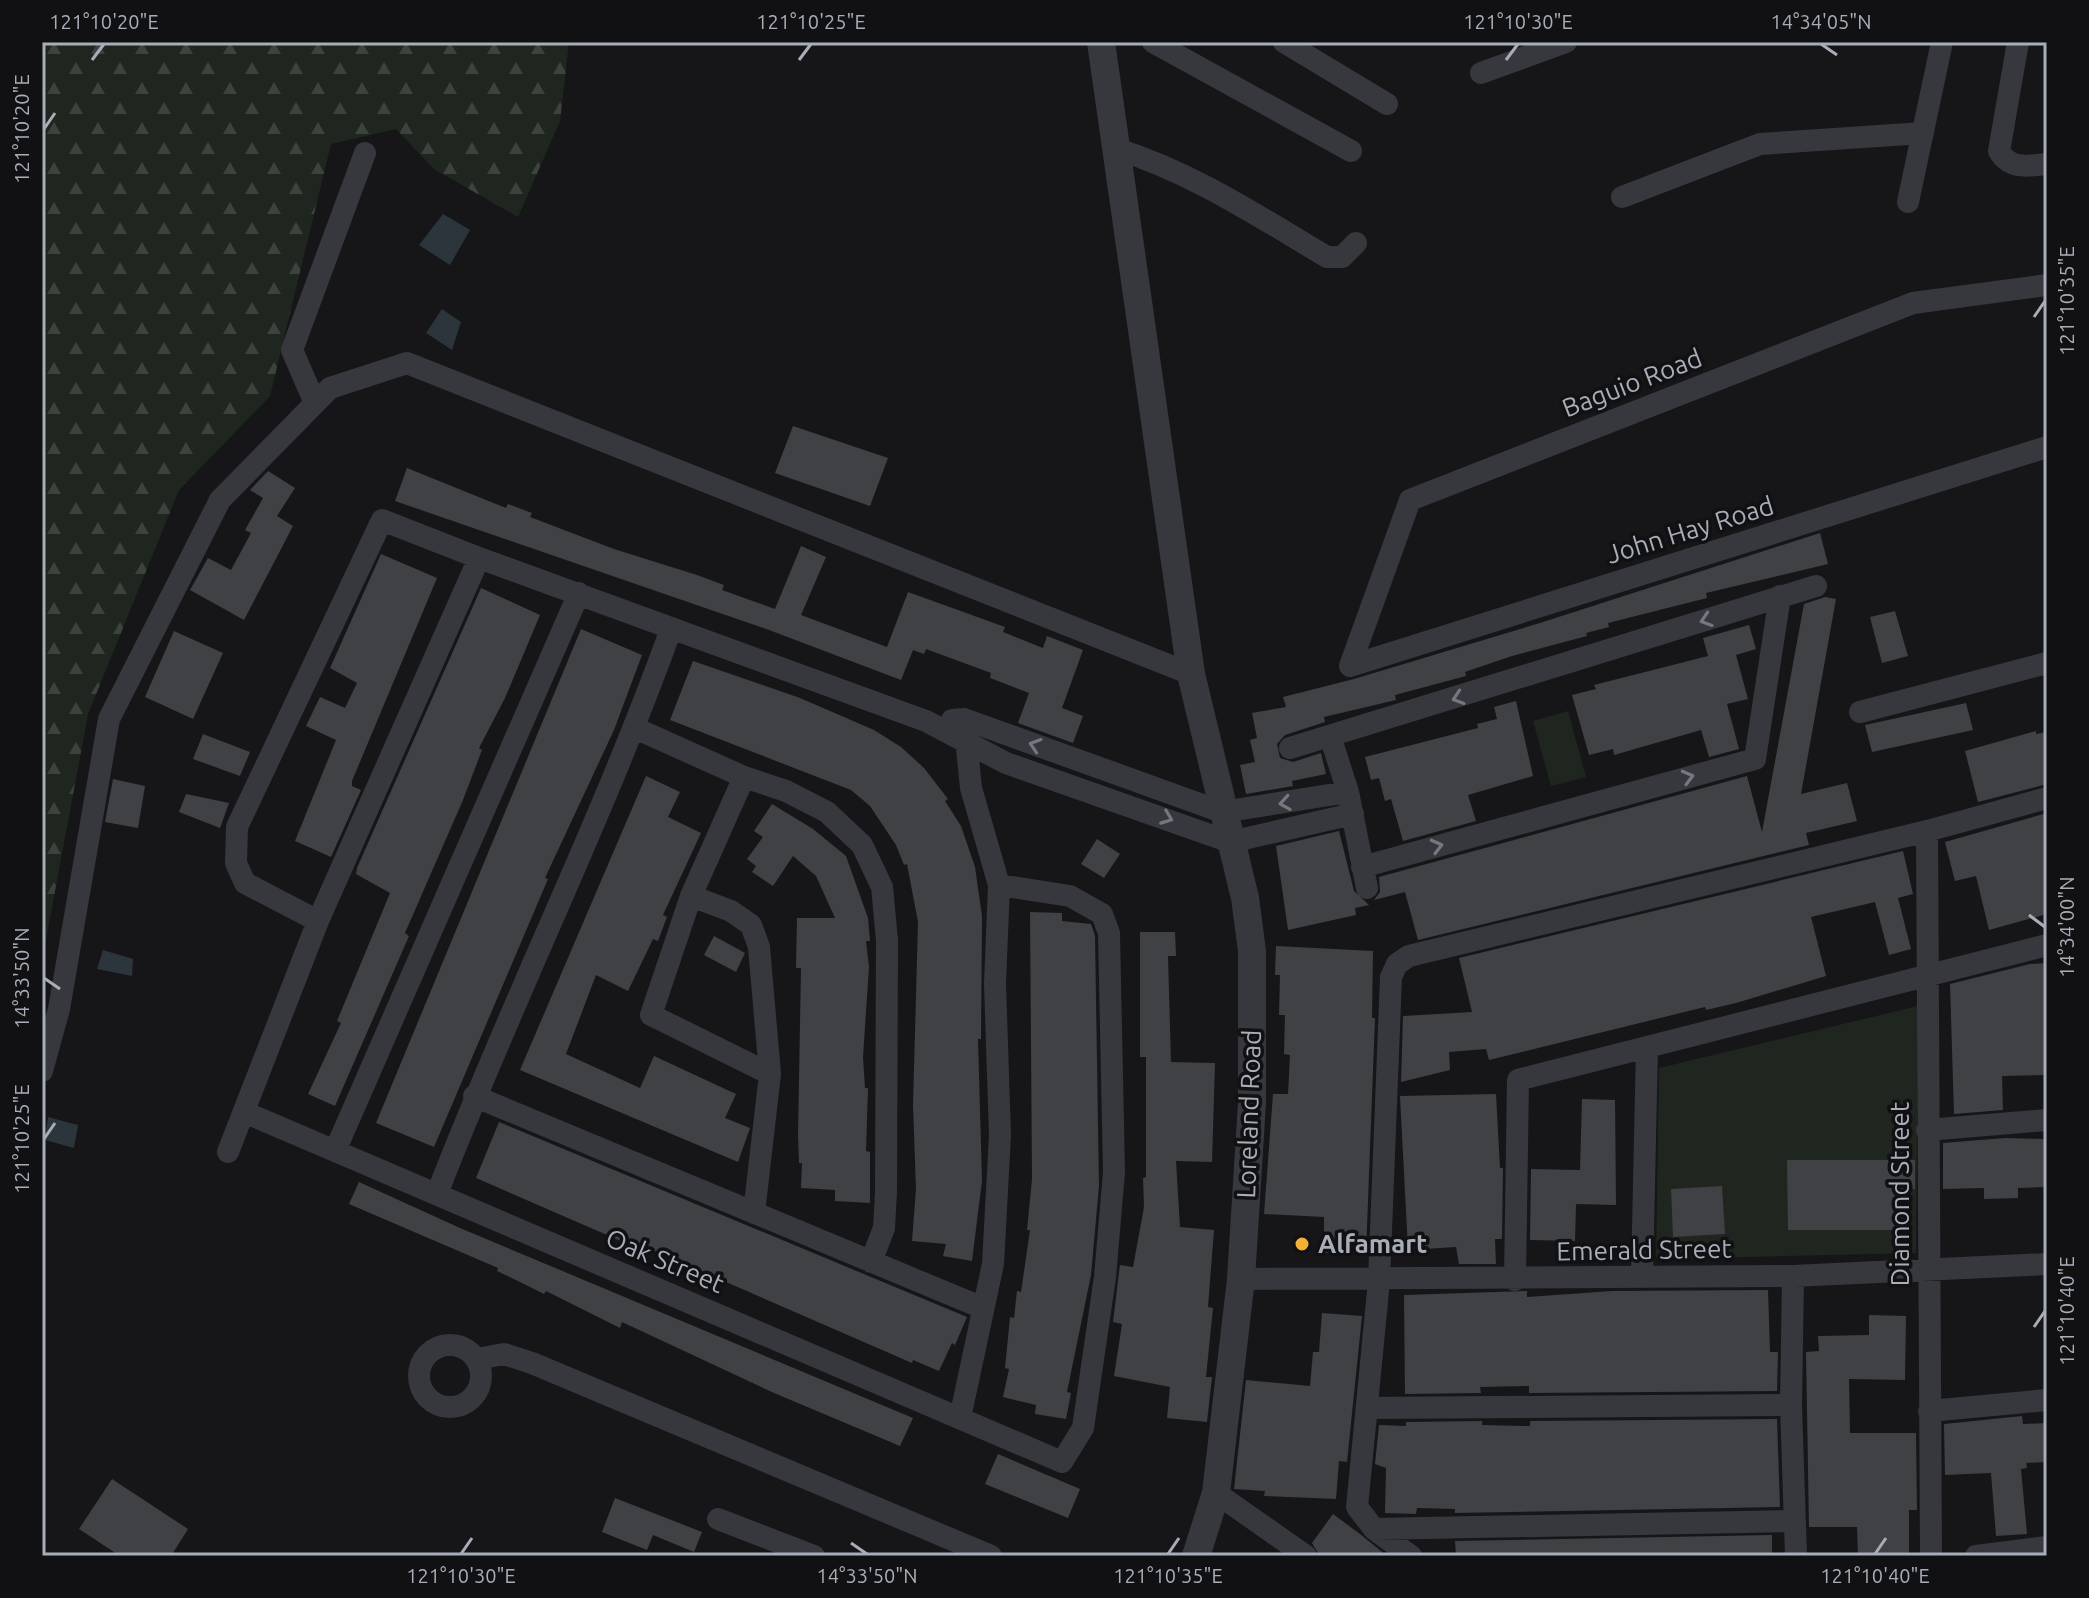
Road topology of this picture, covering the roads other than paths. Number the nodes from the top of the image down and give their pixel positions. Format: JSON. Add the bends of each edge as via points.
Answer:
{"nodes":[{"id":1,"x":1101,"y":42,"type":"edge"},
{"id":2,"x":1153,"y":42,"type":"edge"},
{"id":3,"x":1284,"y":42,"type":"edge"},
{"id":4,"x":1566,"y":42,"type":"edge"},
{"id":5,"x":1942,"y":42,"type":"edge"},
{"id":6,"x":2018,"y":42,"type":"edge"},
{"id":7,"x":1537,"y":47,"type":"edge"},
{"id":8,"x":1481,"y":73,"type":"dead end"},
{"id":9,"x":1387,"y":104,"type":"dead end"},
{"id":10,"x":1923,"y":133,"type":"junction"},
{"id":11,"x":1117,"y":149,"type":"junction"},
{"id":12,"x":1351,"y":151,"type":"dead end"},
{"id":13,"x":365,"y":153,"type":"dead end"},
{"id":14,"x":2047,"y":164,"type":"edge"},
{"id":15,"x":1622,"y":197,"type":"dead end"},
{"id":16,"x":1908,"y":202,"type":"dead end"},
{"id":17,"x":1356,"y":243,"type":"dead end"},
{"id":18,"x":2047,"y":285,"type":"edge"},
{"id":19,"x":315,"y":403,"type":"junction"},
{"id":20,"x":2047,"y":447,"type":"edge"},
{"id":21,"x":479,"y":558,"type":"junction"},
{"id":22,"x":1816,"y":586,"type":"dead end"},
{"id":23,"x":579,"y":593,"type":"junction"},
{"id":24,"x":1780,"y":596,"type":"junction"},
{"id":25,"x":671,"y":629,"type":"junction"},
{"id":26,"x":2047,"y":663,"type":"edge"},
{"id":27,"x":1350,"y":666,"type":"joint"},
{"id":28,"x":1191,"y":674,"type":"junction"},
{"id":29,"x":1860,"y":712,"type":"dead end"},
{"id":30,"x":964,"y":719,"type":"junction"},
{"id":31,"x":926,"y":721,"type":"junction"},
{"id":32,"x":635,"y":728,"type":"junction"},
{"id":33,"x":1331,"y":739,"type":"junction"},
{"id":34,"x":967,"y":742,"type":"junction"},
{"id":35,"x":1290,"y":748,"type":"dead end"},
{"id":36,"x":744,"y":777,"type":"junction"},
{"id":37,"x":2047,"y":798,"type":"edge"},
{"id":38,"x":1351,"y":803,"type":"junction"},
{"id":39,"x":1222,"y":812,"type":"junction"},
{"id":40,"x":1927,"y":831,"type":"junction"},
{"id":41,"x":1230,"y":842,"type":"junction"},
{"id":42,"x":999,"y":885,"type":"junction"},
{"id":43,"x":691,"y":896,"type":"junction"},
{"id":44,"x":318,"y":921,"type":"junction"},
{"id":45,"x":2047,"y":945,"type":"edge"},
{"id":46,"x":1929,"y":975,"type":"junction"},
{"id":47,"x":1647,"y":1047,"type":"junction"},
{"id":48,"x":42,"y":1071,"type":"edge"},
{"id":49,"x":770,"y":1074,"type":"junction"},
{"id":50,"x":474,"y":1096,"type":"junction"},
{"id":51,"x":244,"y":1112,"type":"junction"},
{"id":52,"x":2047,"y":1120,"type":"edge"},
{"id":53,"x":1927,"y":1130,"type":"junction"},
{"id":54,"x":335,"y":1151,"type":"junction"},
{"id":55,"x":228,"y":1152,"type":"dead end"},
{"id":56,"x":437,"y":1194,"type":"junction"},
{"id":57,"x":754,"y":1213,"type":"junction"},
{"id":58,"x":871,"y":1262,"type":"junction"},
{"id":59,"x":2047,"y":1264,"type":"edge"},
{"id":60,"x":1927,"y":1271,"type":"junction"},
{"id":61,"x":1642,"y":1276,"type":"junction"},
{"id":62,"x":1793,"y":1276,"type":"junction"},
{"id":63,"x":1241,"y":1279,"type":"junction"},
{"id":64,"x":1515,"y":1280,"type":"junction"},
{"id":65,"x":1379,"y":1281,"type":"junction"},
{"id":66,"x":983,"y":1308,"type":"junction"},
{"id":67,"x":477,"y":1359,"type":"dead end"},
{"id":68,"x":2047,"y":1400,"type":"edge"},
{"id":69,"x":1791,"y":1405,"type":"junction"},
{"id":70,"x":1367,"y":1408,"type":"junction"},
{"id":71,"x":1929,"y":1411,"type":"junction"},
{"id":72,"x":960,"y":1418,"type":"junction"},
{"id":73,"x":1216,"y":1493,"type":"junction"},
{"id":74,"x":718,"y":1519,"type":"dead end"},
{"id":75,"x":1794,"y":1521,"type":"junction"},
{"id":76,"x":1374,"y":1529,"type":"junction"},
{"id":77,"x":2035,"y":1551,"type":"edge"},
{"id":78,"x":814,"y":1556,"type":"edge"},
{"id":79,"x":991,"y":1556,"type":"edge"},
{"id":80,"x":1196,"y":1556,"type":"edge"},
{"id":81,"x":1306,"y":1556,"type":"edge"},
{"id":82,"x":1411,"y":1556,"type":"edge"},
{"id":83,"x":1796,"y":1556,"type":"edge"},
{"id":84,"x":1931,"y":1556,"type":"edge"},
{"id":85,"x":1976,"y":1556,"type":"edge"}],
"edges":[{"from":1,"to":11,"type":"street","name":"Loreland Road"},
{"from":2,"to":12,"type":"street"},
{"from":3,"to":9,"type":"street"},
{"from":4,"to":7,"type":"street"},
{"from":5,"to":10,"type":"street"},
{"from":6,"to":14,"type":"street","via":[[1999,151],[2015,166]]},
{"from":7,"to":8,"type":"street"},
{"from":10,"to":15,"type":"street","via":[[1760,144]]},
{"from":10,"to":16,"type":"street"},
{"from":11,"to":17,"type":"street","via":[[1202,182],[1327,257],[1342,257]]},
{"from":11,"to":28,"type":"street","name":"Loreland Road"},
{"from":13,"to":19,"type":"street","via":[[292,350]]},
{"from":18,"to":27,"type":"street","name":"Baguio Road","via":[[1913,303],[1410,500]]},
{"from":19,"to":28,"type":"street","via":[[330,388],[407,363]]},
{"from":19,"to":48,"type":"street","via":[[220,500],[109,719],[59,1009]]},
{"from":20,"to":27,"type":"street","name":"John Hay Road"},
{"from":21,"to":23,"type":"street"},
{"from":21,"to":44,"type":"street"},
{"from":21,"to":44,"type":"street","via":[[382,520],[237,827],[236,863],[245,883]]},
{"from":22,"to":24,"type":"street"},
{"from":23,"to":25,"type":"street"},
{"from":23,"to":54,"type":"street"},
{"from":24,"to":33,"type":"street","one_way":true},
{"from":38,"to":24,"type":"street","one_way":true,"via":[[1364,877],[1755,759]]},
{"from":25,"to":31,"type":"street"},
{"from":25,"to":32,"type":"street"},
{"from":26,"to":29,"type":"street"},
{"from":28,"to":39,"type":"street","name":"Loreland Road"},
{"from":30,"to":31,"type":"street"},
{"from":30,"to":34,"type":"street"},
{"from":39,"to":30,"type":"street","one_way":true},
{"from":31,"to":34,"type":"street"},
{"from":32,"to":36,"type":"street"},
{"from":32,"to":50,"type":"street"},
{"from":33,"to":35,"type":"street"},
{"from":33,"to":38,"type":"street"},
{"from":34,"to":41,"type":"street","one_way":true,"via":[[1006,763]]},
{"from":34,"to":42,"type":"street","via":[[971,788]]},
{"from":36,"to":43,"type":"street"},
{"from":36,"to":58,"type":"street","via":[[827,812],[862,845],[882,887],[887,940],[886,1192],[884,1228]]},
{"from":37,"to":40,"type":"street"},
{"from":38,"to":39,"type":"street","one_way":true},
{"from":38,"to":41,"type":"street"},
{"from":39,"to":41,"type":"street","name":"Loreland Road"},
{"from":40,"to":46,"type":"street","name":"Diamond Street"},
{"from":40,"to":65,"type":"street","via":[[1409,956],[1397,964],[1391,977]]},
{"from":41,"to":63,"type":"street","name":"Loreland Road","via":[[1252,951],[1252,1103]]},
{"from":42,"to":66,"type":"street","via":[[995,984],[1000,1135],[993,1264]]},
{"from":42,"to":72,"type":"street","name":"Oak Street","via":[[1070,896],[1102,914],[1109,933],[1114,1172],[1083,1428],[1062,1462]]},
{"from":43,"to":49,"type":"street","via":[[751,925],[759,947]]},
{"from":43,"to":49,"type":"street","via":[[651,1015]]},
{"from":44,"to":51,"type":"street"},
{"from":45,"to":46,"type":"street"},
{"from":46,"to":47,"type":"street"},
{"from":46,"to":53,"type":"street","name":"Diamond Street"},
{"from":47,"to":61,"type":"street"},
{"from":47,"to":64,"type":"street","via":[[1518,1080]]},
{"from":49,"to":57,"type":"street"},
{"from":50,"to":56,"type":"street"},
{"from":50,"to":57,"type":"street"},
{"from":51,"to":54,"type":"street","name":"Oak Street"},
{"from":51,"to":55,"type":"street"},
{"from":52,"to":53,"type":"street"},
{"from":53,"to":60,"type":"street","name":"Diamond Street"},
{"from":54,"to":56,"type":"street","name":"Oak Street"},
{"from":56,"to":72,"type":"street","name":"Oak Street"},
{"from":57,"to":58,"type":"street"},
{"from":58,"to":66,"type":"street"},
{"from":59,"to":60,"type":"street","name":"Emerald Street"},
{"from":60,"to":62,"type":"street","name":"Emerald Street"},
{"from":60,"to":71,"type":"street","name":"Diamond Street"},
{"from":61,"to":62,"type":"street","name":"Emerald Street"},
{"from":61,"to":64,"type":"street","name":"Emerald Street"},
{"from":62,"to":69,"type":"street"},
{"from":63,"to":65,"type":"street","name":"Emerald Street"},
{"from":63,"to":73,"type":"street","name":"Loreland Road"},
{"from":64,"to":65,"type":"street","name":"Emerald Street"},
{"from":65,"to":70,"type":"street"},
{"from":66,"to":72,"type":"street"},
{"from":67,"to":79,"type":"street","via":[[504,1354],[532,1363]]},
{"from":68,"to":71,"type":"street"},
{"from":69,"to":70,"type":"street"},
{"from":69,"to":75,"type":"street"},
{"from":70,"to":76,"type":"street","via":[[1357,1507]]},
{"from":71,"to":84,"type":"street","name":"Diamond Street"},
{"from":73,"to":80,"type":"street","name":"Loreland Road"},
{"from":73,"to":81,"type":"street"},
{"from":74,"to":78,"type":"street"},
{"from":75,"to":76,"type":"street"},
{"from":75,"to":83,"type":"street"},
{"from":76,"to":82,"type":"street"},
{"from":77,"to":85,"type":"street"}]}
